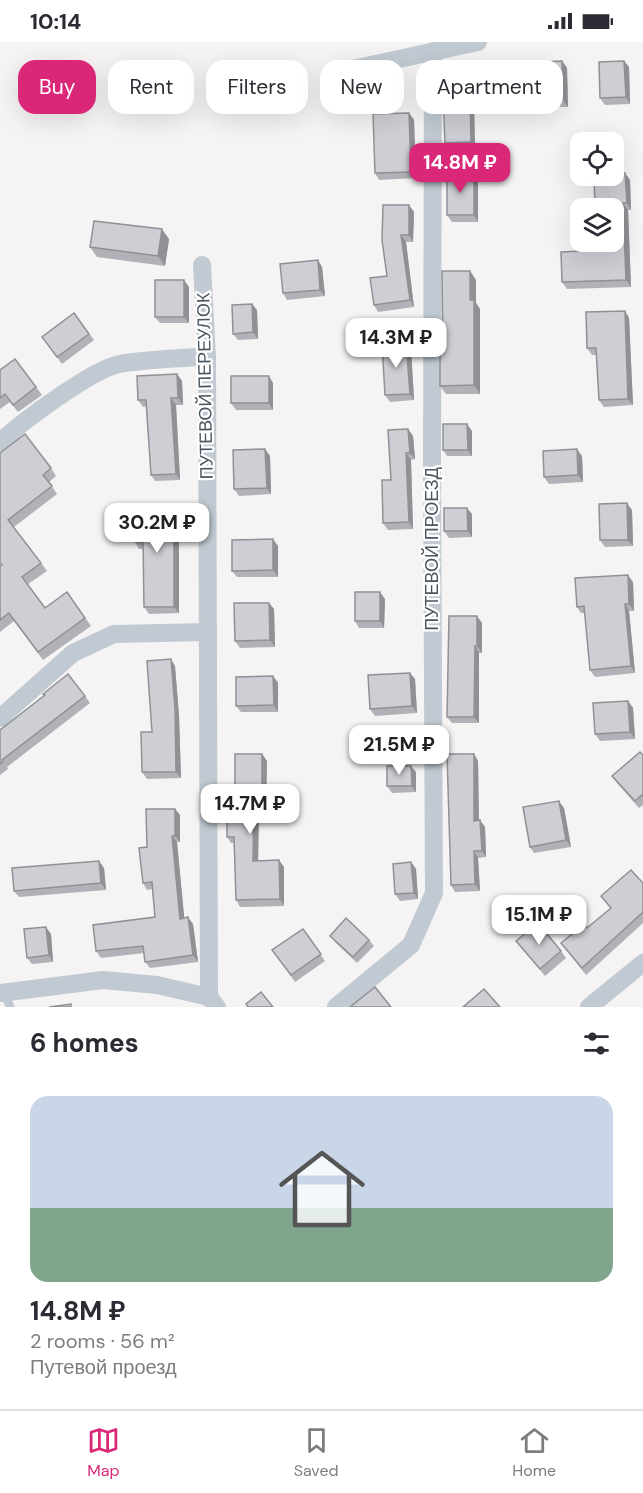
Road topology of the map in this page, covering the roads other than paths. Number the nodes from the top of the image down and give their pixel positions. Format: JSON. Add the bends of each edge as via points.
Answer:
{"nodes":[{"id":1,"x":478,"y":42,"type":"edge"},
{"id":2,"x":433,"y":51,"type":"junction"},
{"id":3,"x":390,"y":60,"type":"edge"},
{"id":4,"x":202,"y":266,"type":"dead end"},
{"id":5,"x":207,"y":356,"type":"junction"},
{"id":6,"x":0,"y":442,"type":"edge"},
{"id":7,"x":208,"y":632,"type":"junction"},
{"id":8,"x":0,"y":718,"type":"edge"},
{"id":9,"x":643,"y":963,"type":"edge"},
{"id":10,"x":5,"y":997,"type":"edge"},
{"id":11,"x":213,"y":1002,"type":"edge"},
{"id":12,"x":336,"y":1007,"type":"edge"},
{"id":13,"x":590,"y":1007,"type":"edge"}],
"edges":[{"from":1,"to":2,"type":"street"},
{"from":2,"to":3,"type":"street"},
{"from":2,"to":12,"type":"street","name":"ПУТЕВОЙ ПРОЕЗД","via":[[434,893],[411,945]]},
{"from":4,"to":5,"type":"street","name":"ПУТЕВОЙ ПЕРЕУЛОК"},
{"from":5,"to":6,"type":"street","via":[[117,364],[83,382]]},
{"from":5,"to":7,"type":"street","name":"ПУТЕВОЙ ПЕРЕУЛОК"},
{"from":7,"to":8,"type":"street","via":[[114,634],[73,653]]},
{"from":7,"to":11,"type":"street","name":"ПУТЕВОЙ ПЕРЕУЛОК"},
{"from":9,"to":13,"type":"street"},
{"from":10,"to":11,"type":"street","via":[[103,980],[157,985]]}]}
